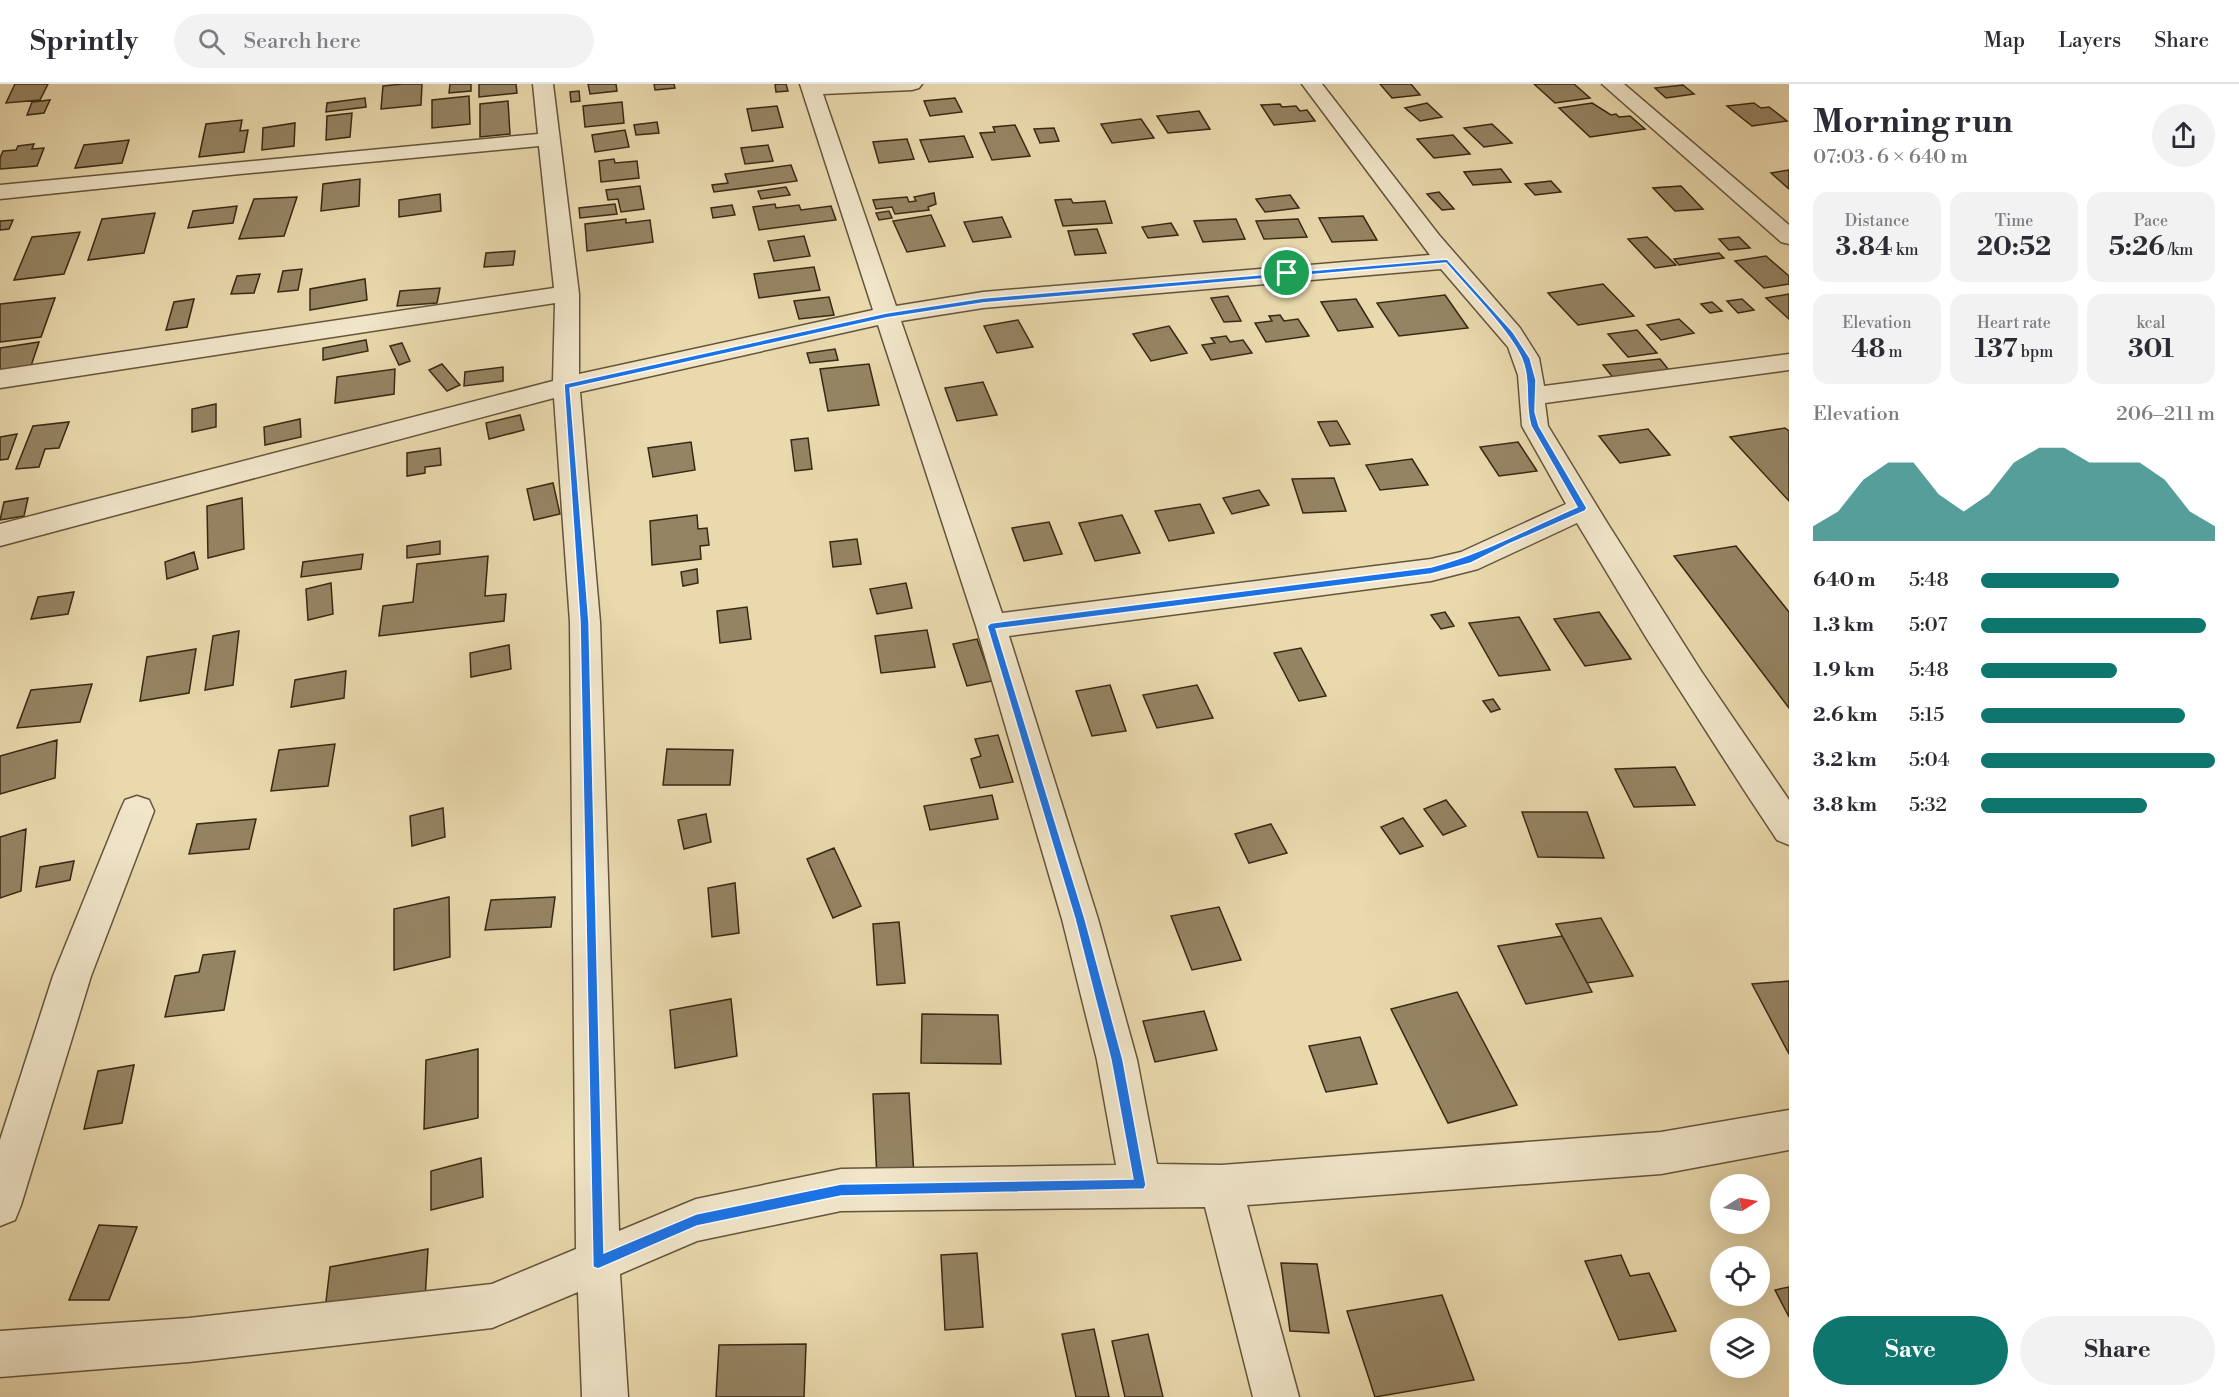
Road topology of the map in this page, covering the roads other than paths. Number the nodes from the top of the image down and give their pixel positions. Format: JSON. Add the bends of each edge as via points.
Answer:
{"nodes":[{"id":1,"x":543,"y":84,"type":"edge"},
{"id":2,"x":912,"y":84,"type":"edge"},
{"id":3,"x":1312,"y":84,"type":"edge"},
{"id":4,"x":1612,"y":84,"type":"edge"},
{"id":5,"x":811,"y":86,"type":"edge"},
{"id":6,"x":549,"y":139,"type":"junction"},
{"id":7,"x":0,"y":192,"type":"edge"},
{"id":8,"x":1789,"y":237,"type":"edge"},
{"id":9,"x":1447,"y":261,"type":"junction"},
{"id":10,"x":567,"y":294,"type":"junction"},
{"id":11,"x":886,"y":315,"type":"junction"},
{"id":12,"x":1789,"y":362,"type":"edge"},
{"id":13,"x":0,"y":379,"type":"edge"},
{"id":14,"x":566,"y":386,"type":"junction"},
{"id":15,"x":1532,"y":396,"type":"junction"},
{"id":16,"x":1582,"y":508,"type":"junction"},
{"id":17,"x":0,"y":534,"type":"edge"},
{"id":18,"x":991,"y":626,"type":"junction"},
{"id":19,"x":137,"y":811,"type":"dead end"},
{"id":20,"x":1789,"y":829,"type":"edge"},
{"id":21,"x":1789,"y":1130,"type":"edge"},
{"id":22,"x":1140,"y":1185,"type":"junction"},
{"id":23,"x":1221,"y":1186,"type":"junction"},
{"id":24,"x":0,"y":1205,"type":"edge"},
{"id":25,"x":598,"y":1262,"type":"junction"},
{"id":26,"x":0,"y":1354,"type":"edge"},
{"id":27,"x":604,"y":1397,"type":"edge"},
{"id":28,"x":1276,"y":1397,"type":"edge"}],
"edges":[{"from":1,"to":6,"type":"street"},
{"from":2,"to":5,"type":"street"},
{"from":3,"to":9,"type":"street"},
{"from":4,"to":8,"type":"street"},
{"from":5,"to":11,"type":"street"},
{"from":6,"to":7,"type":"street"},
{"from":6,"to":10,"type":"street"},
{"from":9,"to":11,"type":"street","via":[[983,300]]},
{"from":9,"to":15,"type":"street","via":[[1526,358]]},
{"from":10,"to":13,"type":"street"},
{"from":10,"to":14,"type":"street"},
{"from":11,"to":14,"type":"street"},
{"from":11,"to":18,"type":"street"},
{"from":12,"to":15,"type":"street"},
{"from":14,"to":17,"type":"street"},
{"from":14,"to":25,"type":"street","via":[[585,622]]},
{"from":15,"to":16,"type":"street","via":[[1535,426]]},
{"from":16,"to":18,"type":"street","via":[[1468,561],[1431,570]]},
{"from":16,"to":20,"type":"street","via":[[1716,723]]},
{"from":18,"to":22,"type":"street","via":[[1080,919],[1117,1060]]},
{"from":19,"to":24,"type":"street","via":[[72,976]]},
{"from":21,"to":23,"type":"street","via":[[1661,1153]]},
{"from":22,"to":23,"type":"street"},
{"from":22,"to":25,"type":"street","via":[[841,1190],[696,1220]]},
{"from":23,"to":28,"type":"street"},
{"from":25,"to":26,"type":"street","via":[[492,1306],[189,1340]]},
{"from":25,"to":27,"type":"street"}]}
